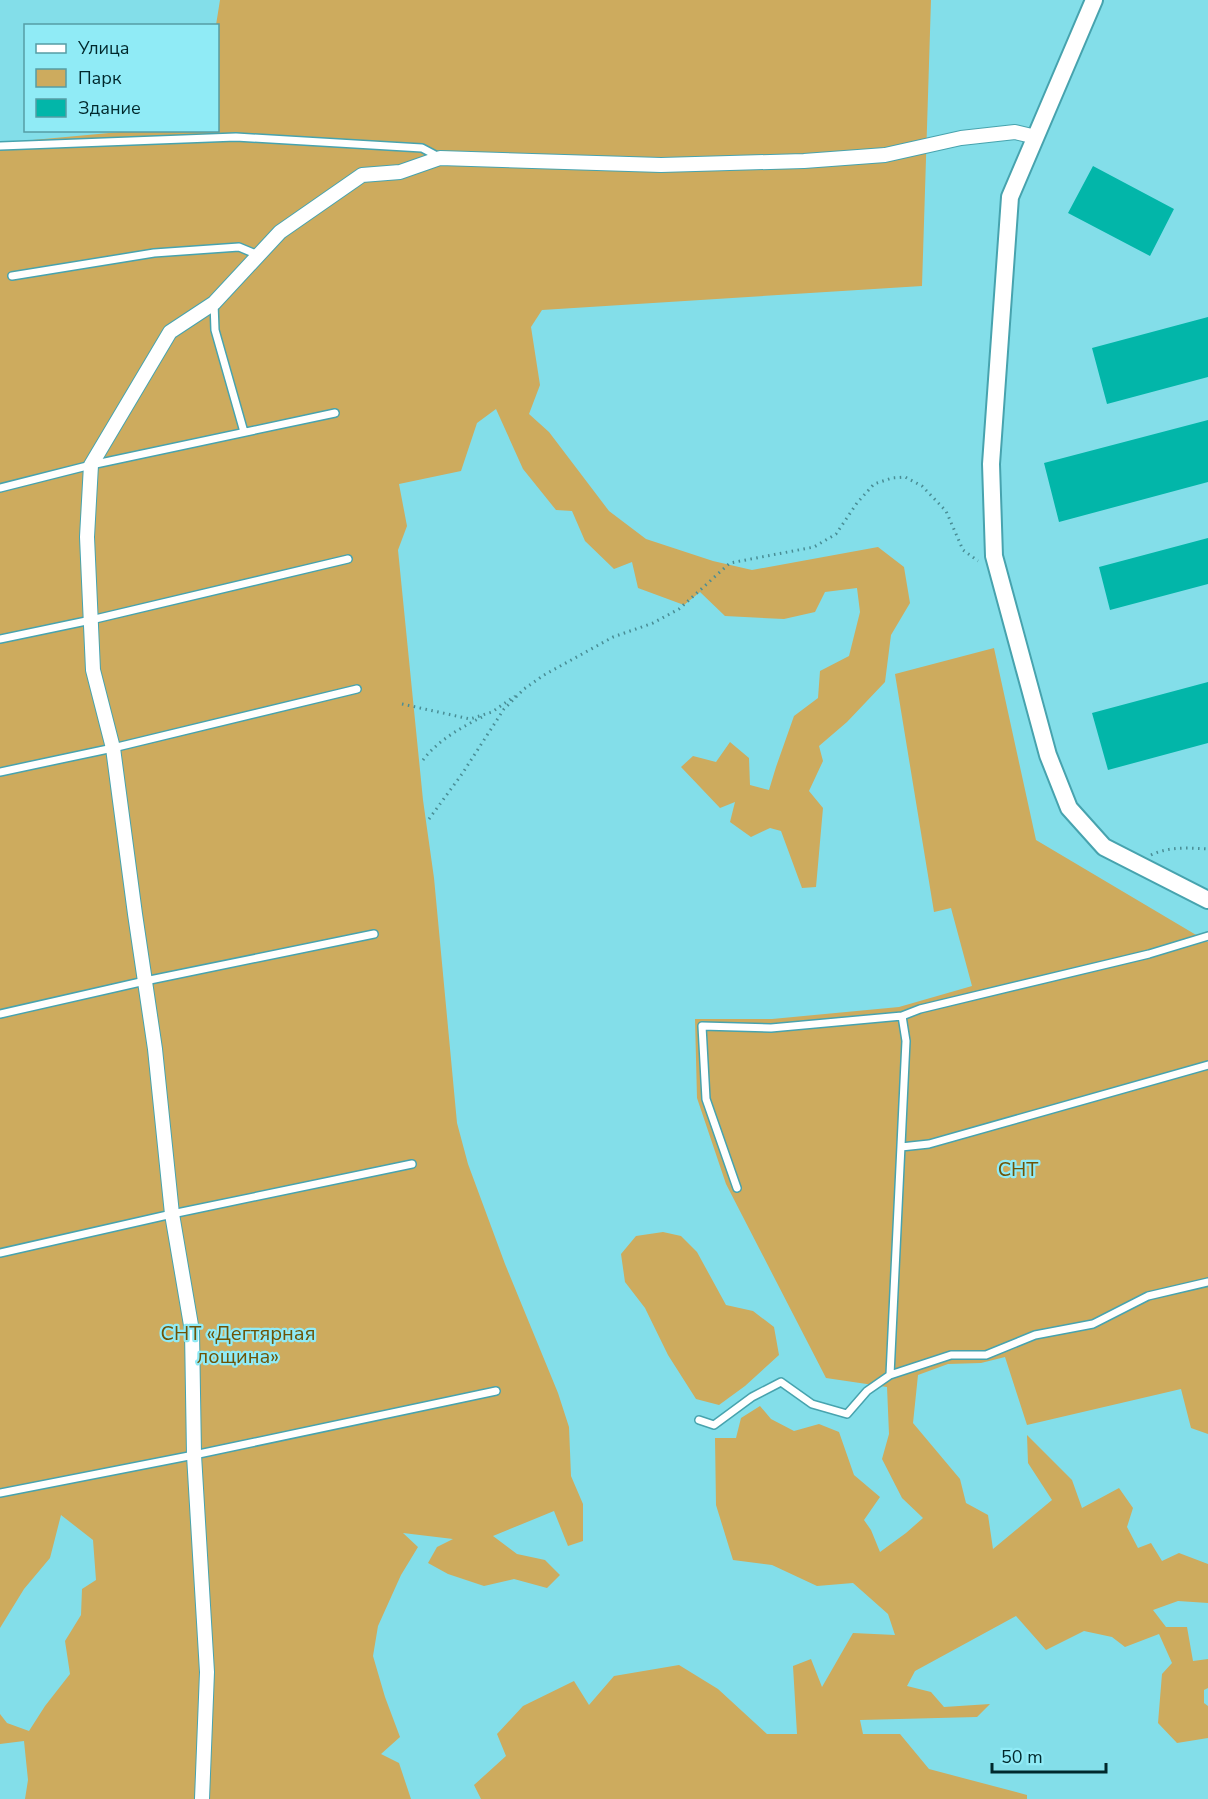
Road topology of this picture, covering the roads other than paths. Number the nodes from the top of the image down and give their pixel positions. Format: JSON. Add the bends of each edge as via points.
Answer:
{"nodes":[{"id":1,"x":1094,"y":0,"type":"edge"},
{"id":2,"x":1036,"y":137,"type":"junction"},
{"id":3,"x":0,"y":146,"type":"edge"},
{"id":4,"x":440,"y":158,"type":"junction"},
{"id":5,"x":258,"y":255,"type":"junction"},
{"id":6,"x":12,"y":276,"type":"dead end"},
{"id":7,"x":214,"y":303,"type":"junction"},
{"id":8,"x":335,"y":413,"type":"dead end"},
{"id":9,"x":244,"y":432,"type":"junction"},
{"id":10,"x":91,"y":465,"type":"junction"},
{"id":11,"x":0,"y":488,"type":"edge"},
{"id":12,"x":348,"y":559,"type":"dead end"},
{"id":13,"x":91,"y":620,"type":"junction"},
{"id":14,"x":0,"y":639,"type":"edge"},
{"id":15,"x":357,"y":689,"type":"dead end"},
{"id":16,"x":113,"y":748,"type":"junction"},
{"id":17,"x":0,"y":772,"type":"edge"},
{"id":18,"x":1208,"y":900,"type":"edge"},
{"id":19,"x":374,"y":934,"type":"dead end"},
{"id":20,"x":1208,"y":936,"type":"edge"},
{"id":21,"x":145,"y":981,"type":"junction"},
{"id":22,"x":0,"y":1014,"type":"edge"},
{"id":23,"x":902,"y":1016,"type":"junction"},
{"id":24,"x":1208,"y":1065,"type":"edge"},
{"id":25,"x":901,"y":1147,"type":"junction"},
{"id":26,"x":412,"y":1164,"type":"dead end"},
{"id":27,"x":737,"y":1188,"type":"dead end"},
{"id":28,"x":172,"y":1214,"type":"junction"},
{"id":29,"x":0,"y":1254,"type":"edge"},
{"id":30,"x":1208,"y":1282,"type":"edge"},
{"id":31,"x":890,"y":1375,"type":"junction"},
{"id":32,"x":496,"y":1392,"type":"dead end"},
{"id":33,"x":699,"y":1420,"type":"dead end"},
{"id":34,"x":194,"y":1455,"type":"junction"},
{"id":35,"x":0,"y":1493,"type":"edge"},
{"id":36,"x":202,"y":1799,"type":"edge"}],
"edges":[{"from":1,"to":2,"type":"street"},
{"from":2,"to":4,"type":"street","via":[[1014,132],[982,135],[885,155],[804,161],[662,165]]},
{"from":2,"to":18,"type":"street","via":[[1011,197],[991,464],[994,556],[1048,755],[1069,808],[1104,847]]},
{"from":3,"to":4,"type":"lane","via":[[236,136],[422,148]]},
{"from":4,"to":5,"type":"street","via":[[400,172],[362,175],[280,232]]},
{"from":5,"to":6,"type":"lane","via":[[239,247],[154,253]]},
{"from":5,"to":7,"type":"street"},
{"from":7,"to":9,"type":"lane","via":[[215,330]]},
{"from":7,"to":10,"type":"street","via":[[170,332]]},
{"from":8,"to":9,"type":"lane"},
{"from":9,"to":10,"type":"lane"},
{"from":10,"to":11,"type":"lane"},
{"from":10,"to":13,"type":"street","via":[[87,537]]},
{"from":12,"to":13,"type":"lane"},
{"from":13,"to":14,"type":"lane"},
{"from":13,"to":16,"type":"street","via":[[93,670]]},
{"from":15,"to":16,"type":"lane"},
{"from":16,"to":17,"type":"lane"},
{"from":16,"to":21,"type":"street"},
{"from":19,"to":21,"type":"lane"},
{"from":20,"to":23,"type":"lane"},
{"from":21,"to":22,"type":"lane"},
{"from":21,"to":28,"type":"street"},
{"from":23,"to":25,"type":"lane","via":[[906,1041]]},
{"from":23,"to":27,"type":"lane","via":[[771,1028],[702,1026],[706,1099]]},
{"from":24,"to":25,"type":"lane","via":[[929,1144]]},
{"from":25,"to":31,"type":"lane"},
{"from":26,"to":28,"type":"lane"},
{"from":28,"to":29,"type":"lane"},
{"from":28,"to":34,"type":"street","via":[[192,1331]]},
{"from":30,"to":31,"type":"lane","via":[[1148,1296],[1093,1324],[1035,1335],[986,1355],[951,1355]]},
{"from":31,"to":33,"type":"lane","via":[[867,1391],[847,1414],[812,1404],[781,1382],[752,1396],[714,1425]]},
{"from":32,"to":34,"type":"lane"},
{"from":34,"to":35,"type":"lane"},
{"from":34,"to":36,"type":"street","via":[[207,1671]]}]}
